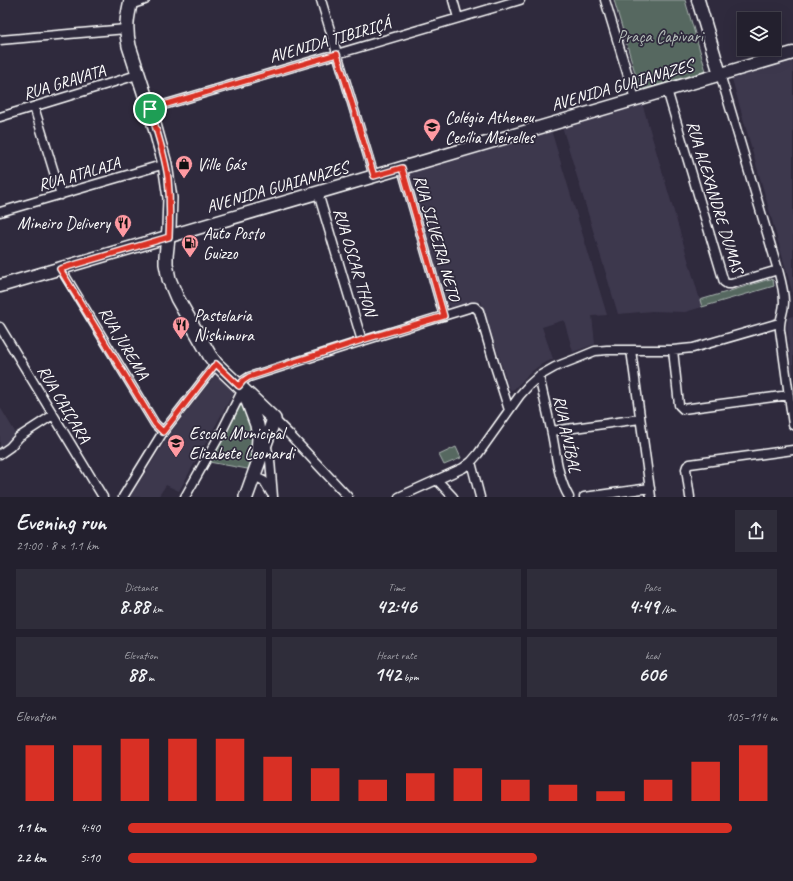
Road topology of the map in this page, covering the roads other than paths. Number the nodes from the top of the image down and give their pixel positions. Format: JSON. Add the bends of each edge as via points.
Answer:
{"nodes":[{"id":1,"x":145,"y":0,"type":"edge"},
{"id":2,"x":321,"y":0,"type":"edge"},
{"id":3,"x":453,"y":0,"type":"edge"},
{"id":4,"x":520,"y":0,"type":"edge"},
{"id":5,"x":605,"y":0,"type":"edge"},
{"id":6,"x":698,"y":0,"type":"edge"},
{"id":7,"x":130,"y":2,"type":"edge"},
{"id":8,"x":458,"y":18,"type":"junction"},
{"id":9,"x":126,"y":29,"type":"junction"},
{"id":10,"x":0,"y":40,"type":"edge"},
{"id":11,"x":793,"y":53,"type":"edge"},
{"id":12,"x":337,"y":54,"type":"junction"},
{"id":13,"x":720,"y":74,"type":"junction"},
{"id":14,"x":137,"y":75,"type":"junction"},
{"id":15,"x":667,"y":90,"type":"junction"},
{"id":16,"x":635,"y":99,"type":"junction"},
{"id":17,"x":34,"y":107,"type":"junction"},
{"id":18,"x":150,"y":109,"type":"junction"},
{"id":19,"x":0,"y":117,"type":"edge"},
{"id":20,"x":165,"y":164,"type":"junction"},
{"id":21,"x":402,"y":168,"type":"junction"},
{"id":22,"x":374,"y":176,"type":"junction"},
{"id":23,"x":318,"y":193,"type":"junction"},
{"id":24,"x":61,"y":195,"type":"junction"},
{"id":25,"x":0,"y":212,"type":"edge"},
{"id":26,"x":169,"y":237,"type":"junction"},
{"id":27,"x":60,"y":269,"type":"junction"},
{"id":28,"x":778,"y":270,"type":"junction"},
{"id":29,"x":0,"y":286,"type":"edge"},
{"id":30,"x":444,"y":316,"type":"junction"},
{"id":31,"x":779,"y":323,"type":"junction"},
{"id":32,"x":0,"y":327,"type":"edge"},
{"id":33,"x":362,"y":340,"type":"junction"},
{"id":34,"x":631,"y":350,"type":"junction"},
{"id":35,"x":673,"y":350,"type":"junction"},
{"id":36,"x":216,"y":364,"type":"junction"},
{"id":37,"x":539,"y":376,"type":"junction"},
{"id":38,"x":242,"y":389,"type":"junction"},
{"id":39,"x":789,"y":395,"type":"junction"},
{"id":40,"x":509,"y":410,"type":"junction"},
{"id":41,"x":54,"y":415,"type":"junction"},
{"id":42,"x":272,"y":418,"type":"junction"},
{"id":43,"x":640,"y":419,"type":"junction"},
{"id":44,"x":257,"y":424,"type":"junction"},
{"id":45,"x":793,"y":425,"type":"edge"},
{"id":46,"x":552,"y":431,"type":"junction"},
{"id":47,"x":163,"y":432,"type":"junction"},
{"id":48,"x":266,"y":443,"type":"junction"},
{"id":49,"x":793,"y":450,"type":"edge"},
{"id":50,"x":0,"y":454,"type":"edge"},
{"id":51,"x":471,"y":462,"type":"junction"},
{"id":52,"x":255,"y":473,"type":"junction"},
{"id":53,"x":437,"y":480,"type":"junction"},
{"id":54,"x":650,"y":488,"type":"junction"},
{"id":55,"x":103,"y":497,"type":"edge"},
{"id":56,"x":123,"y":497,"type":"edge"},
{"id":57,"x":184,"y":497,"type":"edge"},
{"id":58,"x":246,"y":497,"type":"edge"},
{"id":59,"x":273,"y":497,"type":"edge"},
{"id":60,"x":348,"y":497,"type":"edge"},
{"id":61,"x":399,"y":497,"type":"edge"},
{"id":62,"x":453,"y":497,"type":"edge"},
{"id":63,"x":480,"y":497,"type":"edge"},
{"id":64,"x":569,"y":497,"type":"edge"},
{"id":65,"x":584,"y":497,"type":"edge"},
{"id":66,"x":651,"y":497,"type":"edge"},
{"id":67,"x":690,"y":497,"type":"edge"}],
"edges":[{"from":1,"to":7,"type":"street"},
{"from":2,"to":12,"type":"street"},
{"from":3,"to":8,"type":"street"},
{"from":4,"to":8,"type":"street","name":"AVENIDA TIBIRIÇÁ"},
{"from":5,"to":16,"type":"street"},
{"from":6,"to":13,"type":"main road"},
{"from":7,"to":9,"type":"main road"},
{"from":8,"to":12,"type":"street","name":"AVENIDA TIBIRIÇÁ"},
{"from":9,"to":10,"type":"street"},
{"from":9,"to":14,"type":"main road","via":[[128,46]]},
{"from":11,"to":13,"type":"main road","name":"AVENIDA GUAIANAZES"},
{"from":12,"to":18,"type":"street","name":"AVENIDA TIBIRIÇÁ"},
{"from":12,"to":22,"type":"street"},
{"from":13,"to":15,"type":"main road","name":"AVENIDA GUAIANAZES"},
{"from":13,"to":28,"type":"street"},
{"from":14,"to":17,"type":"street","name":"RUA GRAVATA"},
{"from":14,"to":18,"type":"main road"},
{"from":15,"to":16,"type":"main road","name":"AVENIDA GUAIANAZES"},
{"from":15,"to":28,"type":"street","name":"RUA ALEXANDRE DUMAS","via":[[724,282],[731,284]]},
{"from":16,"to":21,"type":"main road","name":"AVENIDA GUAIANAZES"},
{"from":17,"to":19,"type":"street","name":"RUA GRAVATA"},
{"from":17,"to":24,"type":"street"},
{"from":18,"to":20,"type":"main road"},
{"from":20,"to":24,"type":"street","name":"RUA ATALAIA"},
{"from":20,"to":26,"type":"main road","via":[[170,198]]},
{"from":21,"to":22,"type":"main road","name":"AVENIDA GUAIANAZES"},
{"from":21,"to":30,"type":"street","name":"RUA SILVEIRA NETO"},
{"from":22,"to":23,"type":"main road","name":"AVENIDA GUAIANAZES"},
{"from":23,"to":26,"type":"main road","name":"AVENIDA GUAIANAZES"},
{"from":23,"to":33,"type":"street","name":"RUA OSCAR THON"},
{"from":24,"to":25,"type":"street","name":"RUA ATALAIA"},
{"from":26,"to":27,"type":"main road","name":"AVENIDA GUAIANAZES"},
{"from":26,"to":36,"type":"main road","via":[[166,264],[170,284]]},
{"from":27,"to":29,"type":"main road","name":"AVENIDA GUAIANAZES"},
{"from":27,"to":47,"type":"street","name":"RUA JUREMA","via":[[155,424]]},
{"from":28,"to":31,"type":"street","via":[[784,293]]},
{"from":30,"to":33,"type":"street"},
{"from":30,"to":40,"type":"street","via":[[472,307],[479,311]]},
{"from":31,"to":35,"type":"street","via":[[693,348]]},
{"from":31,"to":39,"type":"street"},
{"from":32,"to":41,"type":"street","name":"RUA CAIÇARA"},
{"from":33,"to":38,"type":"street","via":[[249,377],[243,381]]},
{"from":34,"to":35,"type":"street"},
{"from":34,"to":37,"type":"street","via":[[596,352]]},
{"from":34,"to":43,"type":"street"},
{"from":35,"to":39,"type":"street","via":[[678,403],[683,409]]},
{"from":36,"to":38,"type":"main road"},
{"from":36,"to":47,"type":"street"},
{"from":37,"to":40,"type":"street"},
{"from":37,"to":46,"type":"street","name":"RUA ANÍBAL"},
{"from":38,"to":42,"type":"main road"},
{"from":38,"to":44,"type":"main road"},
{"from":38,"to":57,"type":"street","via":[[220,435]]},
{"from":39,"to":45,"type":"street"},
{"from":40,"to":51,"type":"street"},
{"from":41,"to":50,"type":"street","via":[[19,437]]},
{"from":41,"to":55,"type":"street","name":"RUA CAIÇARA"},
{"from":42,"to":44,"type":"main road"},
{"from":42,"to":48,"type":"main road"},
{"from":42,"to":60,"type":"street"},
{"from":43,"to":46,"type":"street"},
{"from":43,"to":54,"type":"street"},
{"from":44,"to":52,"type":"main road","via":[[259,446]]},
{"from":46,"to":64,"type":"street","name":"RUA ANÍBAL","via":[[562,482]]},
{"from":47,"to":56,"type":"street"},
{"from":48,"to":52,"type":"main road"},
{"from":48,"to":59,"type":"street"},
{"from":49,"to":67,"type":"street","via":[[690,464],[686,469]]},
{"from":51,"to":53,"type":"street"},
{"from":51,"to":63,"type":"street"},
{"from":52,"to":58,"type":"main road"},
{"from":52,"to":59,"type":"street","via":[[264,481]]},
{"from":53,"to":61,"type":"street"},
{"from":53,"to":62,"type":"street"},
{"from":54,"to":65,"type":"street"},
{"from":54,"to":66,"type":"street"}]}
